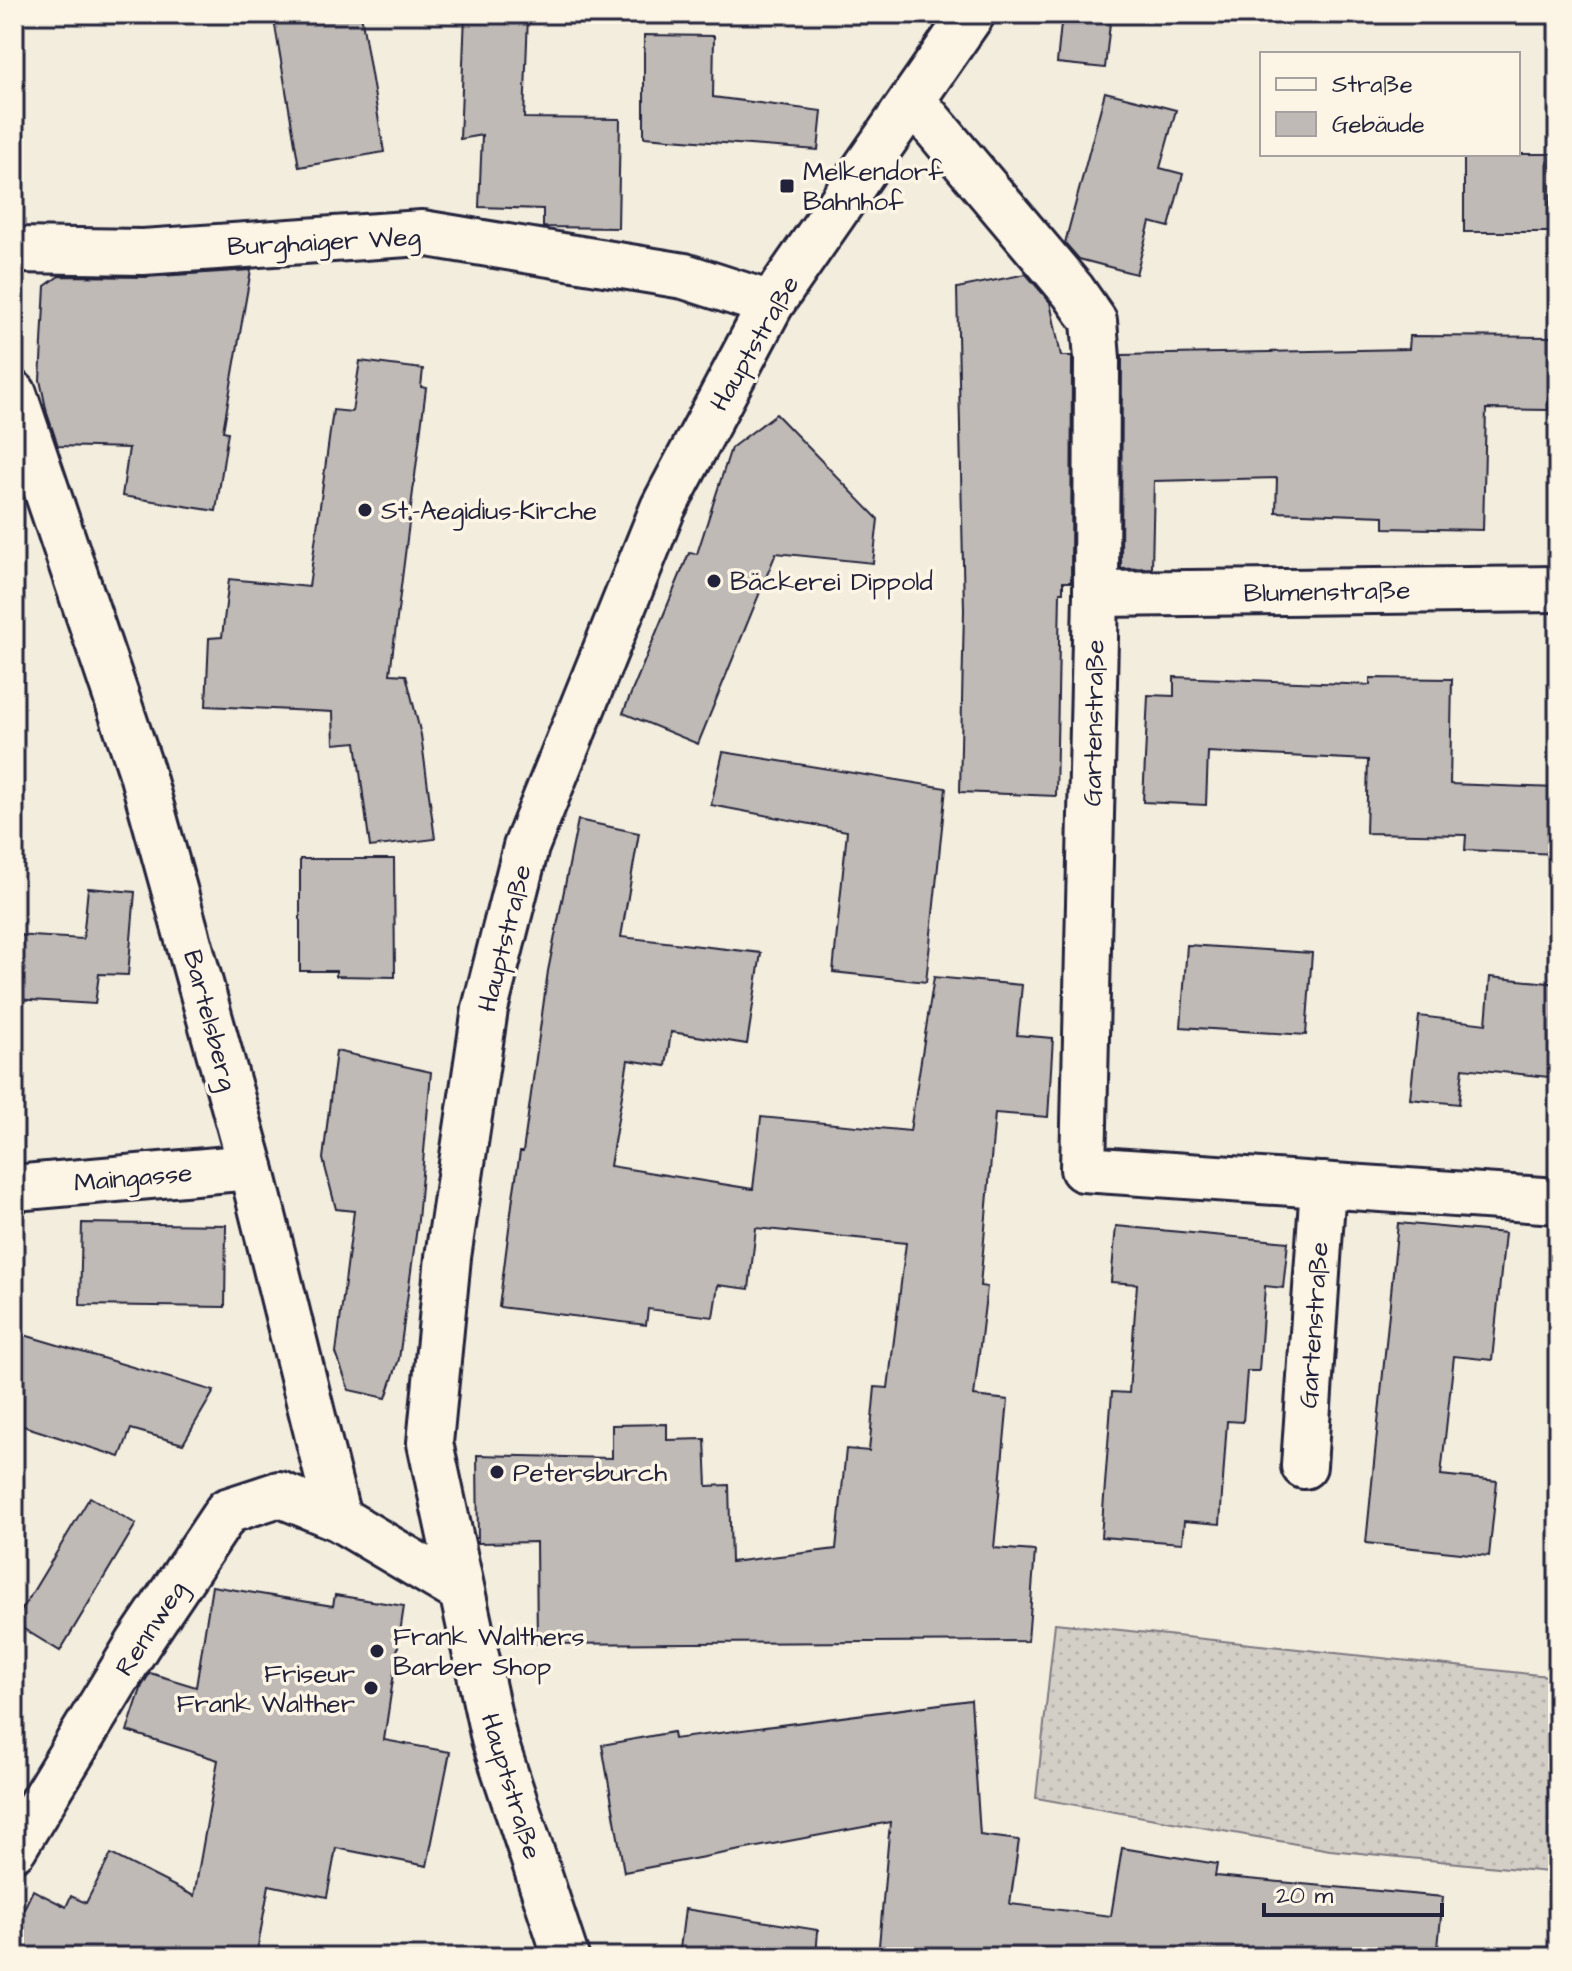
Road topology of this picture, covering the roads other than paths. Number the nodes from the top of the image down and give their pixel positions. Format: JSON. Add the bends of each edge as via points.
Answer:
{"nodes":[{"id":1,"x":972,"y":14,"type":"edge"},
{"id":2,"x":913,"y":101,"type":"junction"},
{"id":3,"x":14,"y":250,"type":"edge"},
{"id":4,"x":771,"y":304,"type":"junction"},
{"id":5,"x":14,"y":394,"type":"edge"},
{"id":6,"x":1558,"y":589,"type":"edge"},
{"id":7,"x":1096,"y":594,"type":"junction"},
{"id":8,"x":251,"y":1167,"type":"junction"},
{"id":9,"x":1323,"y":1185,"type":"junction"},
{"id":10,"x":14,"y":1188,"type":"edge"},
{"id":11,"x":1558,"y":1201,"type":"edge"},
{"id":12,"x":1304,"y":1466,"type":"dead end"},
{"id":13,"x":338,"y":1518,"type":"junction"},
{"id":14,"x":461,"y":1591,"type":"junction"},
{"id":15,"x":14,"y":1848,"type":"edge"},
{"id":16,"x":566,"y":1957,"type":"edge"}],
"edges":[{"from":1,"to":2,"type":"street","name":"Hauptstraße"},
{"from":2,"to":4,"type":"street","name":"Hauptstraße"},
{"from":2,"to":7,"type":"street","name":"Gartenstraße","via":[[1094,321]]},
{"from":3,"to":4,"type":"street","name":"Burghaiger Weg","via":[[143,252],[422,233],[684,276]]},
{"from":4,"to":14,"type":"street","name":"Hauptstraße","via":[[645,552],[526,847],[485,1009],[448,1257],[430,1443]]},
{"from":5,"to":8,"type":"street","name":"Bartelsberg","via":[[141,770]]},
{"from":6,"to":7,"type":"street","name":"Blumenstraße"},
{"from":7,"to":9,"type":"street","name":"Gartenstraße","via":[[1083,1169]]},
{"from":8,"to":10,"type":"street","name":"Maingasse"},
{"from":8,"to":13,"type":"street","name":"Bartelsberg"},
{"from":9,"to":11,"type":"street","name":"Gartenstraße"},
{"from":9,"to":12,"type":"street","name":"Gartenstraße"},
{"from":13,"to":14,"type":"street"},
{"from":13,"to":15,"type":"street","name":"Rennweg","via":[[279,1494],[227,1511],[138,1644]]},
{"from":14,"to":16,"type":"street","name":"Hauptstraße","via":[[494,1739]]}]}
